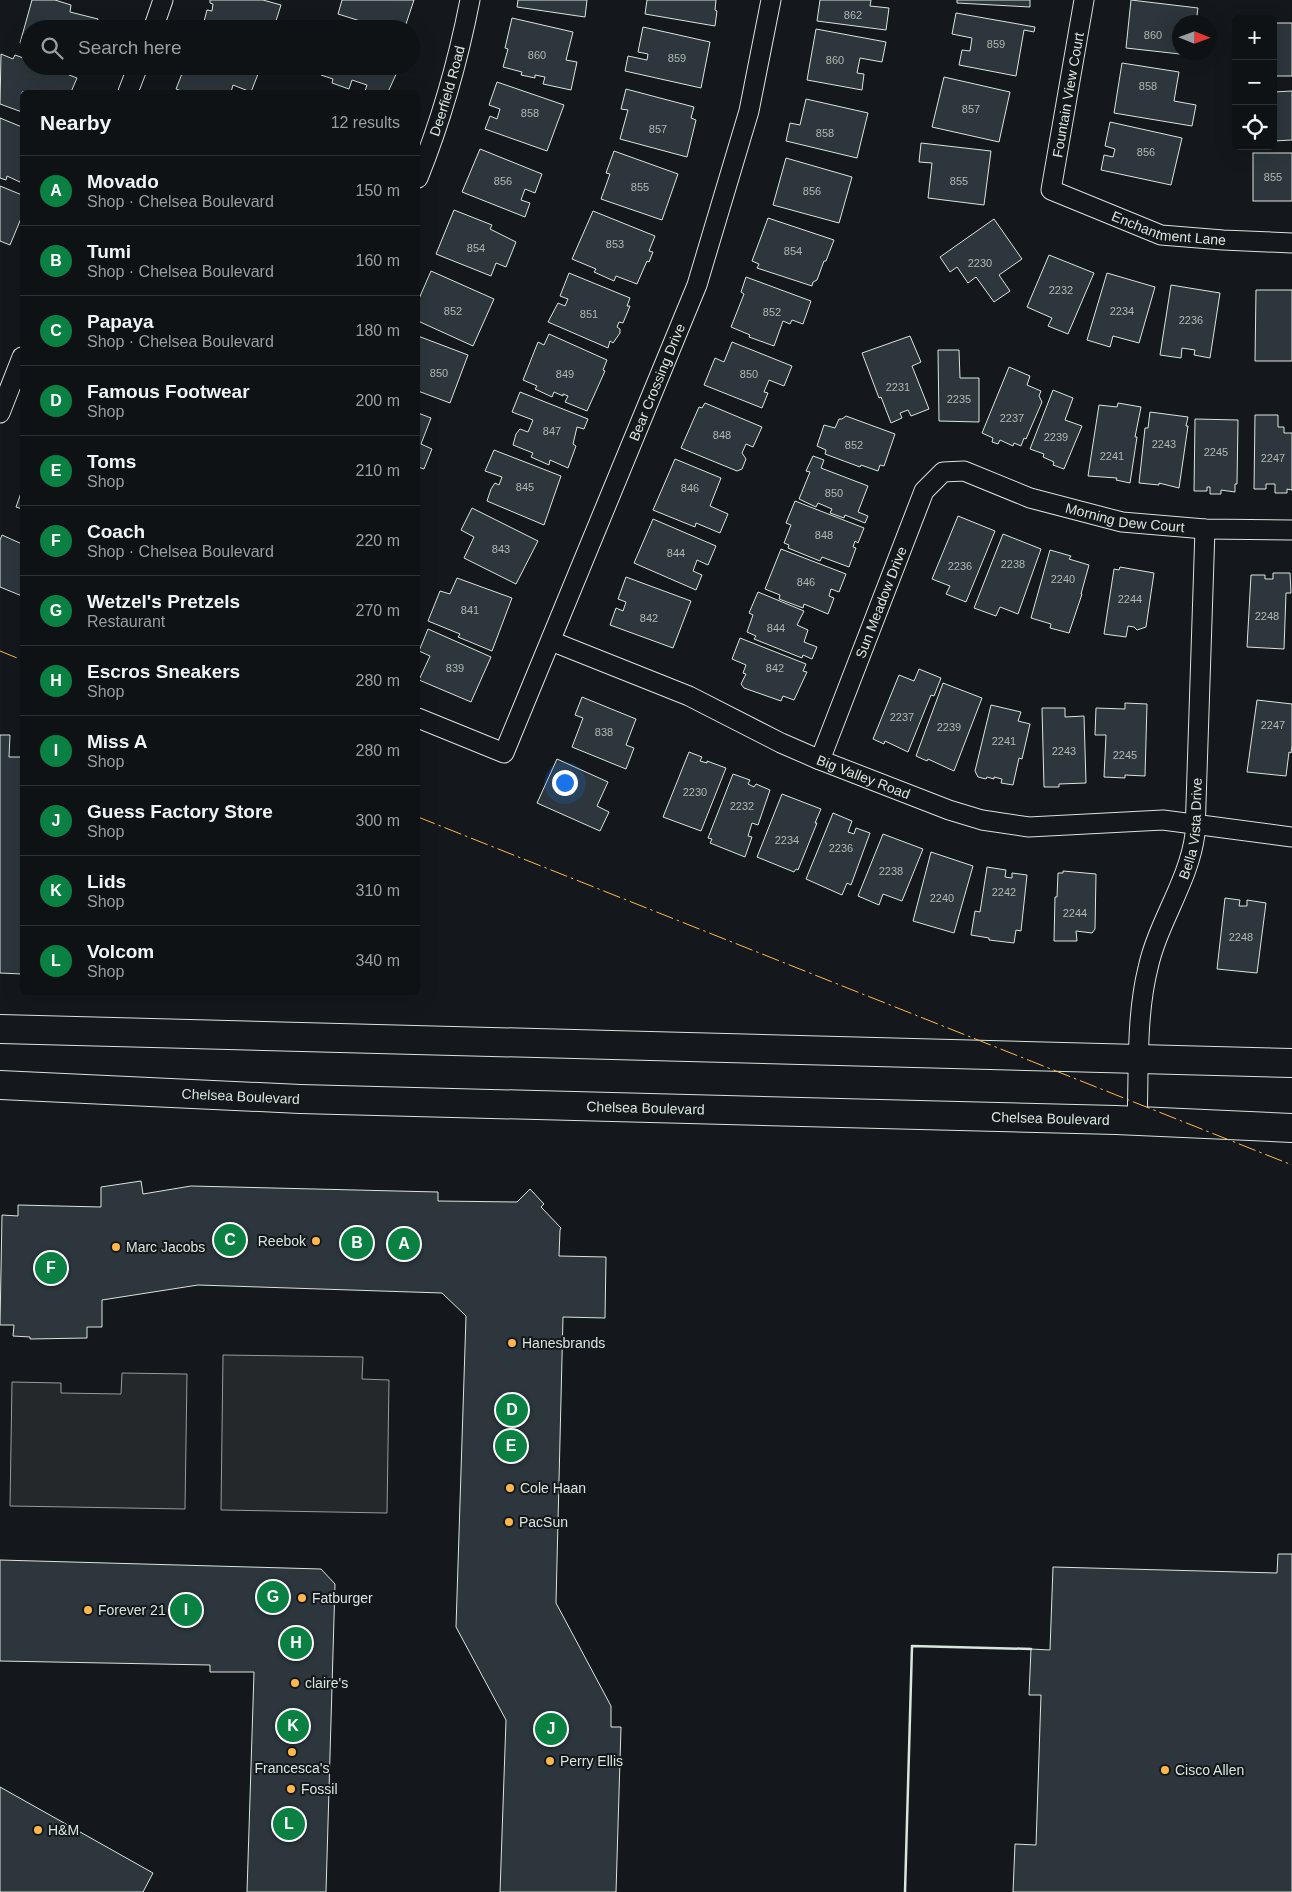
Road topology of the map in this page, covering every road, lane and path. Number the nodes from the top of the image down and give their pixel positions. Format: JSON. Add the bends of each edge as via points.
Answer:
{"nodes":[{"id":1,"x":163,"y":0,"type":"edge"},
{"id":2,"x":470,"y":0,"type":"edge"},
{"id":3,"x":770,"y":0,"type":"edge"},
{"id":4,"x":1084,"y":0,"type":"edge"},
{"id":5,"x":156,"y":20,"type":"edge"},
{"id":6,"x":135,"y":75,"type":"edge"},
{"id":7,"x":129,"y":90,"type":"edge"},
{"id":8,"x":420,"y":173,"type":"edge"},
{"id":9,"x":1051,"y":190,"type":"joint"},
{"id":10,"x":1292,"y":243,"type":"edge"},
{"id":11,"x":20,"y":362,"type":"edge"},
{"id":12,"x":0,"y":413,"type":"edge"},
{"id":13,"x":964,"y":471,"type":"joint"},
{"id":14,"x":1204,"y":529,"type":"junction"},
{"id":15,"x":1292,"y":530,"type":"edge"},
{"id":16,"x":551,"y":641,"type":"junction"},
{"id":17,"x":420,"y":719,"type":"edge"},
{"id":18,"x":820,"y":760,"type":"junction"},
{"id":19,"x":1196,"y":824,"type":"junction"},
{"id":20,"x":1292,"y":837,"type":"edge"},
{"id":21,"x":0,"y":1029,"type":"edge"},
{"id":22,"x":1139,"y":1059,"type":"junction"},
{"id":23,"x":1292,"y":1063,"type":"edge"},
{"id":24,"x":0,"y":1085,"type":"edge"},
{"id":25,"x":1137,"y":1121,"type":"junction"},
{"id":26,"x":1292,"y":1128,"type":"edge"}],
"edges":[{"from":1,"to":5,"type":"street"},
{"from":2,"to":8,"type":"street","name":"Deerfield Road","via":[[461,47]]},
{"from":3,"to":16,"type":"street","name":"Bear Crossing Drive","via":[[749,111],[698,285]]},
{"from":4,"to":9,"type":"street","name":"Fountain View Court"},
{"from":6,"to":7,"type":"street"},
{"from":9,"to":10,"type":"street","name":"Enchantment Lane","via":[[1161,235]]},
{"from":11,"to":12,"type":"street"},
{"from":13,"to":14,"type":"street","name":"Morning Dew Court","via":[[1030,498],[1122,522]]},
{"from":13,"to":18,"type":"street","name":"Sun Meadow Drive","via":[[944,472],[924,491]]},
{"from":14,"to":15,"type":"street","name":"Morning Dew Court"},
{"from":14,"to":19,"type":"street","name":"Bella Vista Drive"},
{"from":16,"to":17,"type":"street","name":"Bear Crossing Drive","via":[[504,753]]},
{"from":16,"to":18,"type":"street","name":"Big Valley Road","via":[[689,696]]},
{"from":18,"to":19,"type":"street","name":"Big Valley Road","via":[[949,810],[998,824],[1044,827],[1163,820]]},
{"from":19,"to":20,"type":"street","name":"Big Valley Road"},
{"from":19,"to":22,"type":"street","name":"Bella Vista Drive","via":[[1189,860],[1148,968]]},
{"from":21,"to":22,"type":"main road"},
{"from":22,"to":23,"type":"main road"},
{"from":22,"to":25,"type":"street","name":"Bella Vista Drive"},
{"from":24,"to":25,"type":"main road","name":"Chelsea Boulevard","via":[[300,1099]]},
{"from":25,"to":26,"type":"main road","name":"Chelsea Boulevard"}]}
